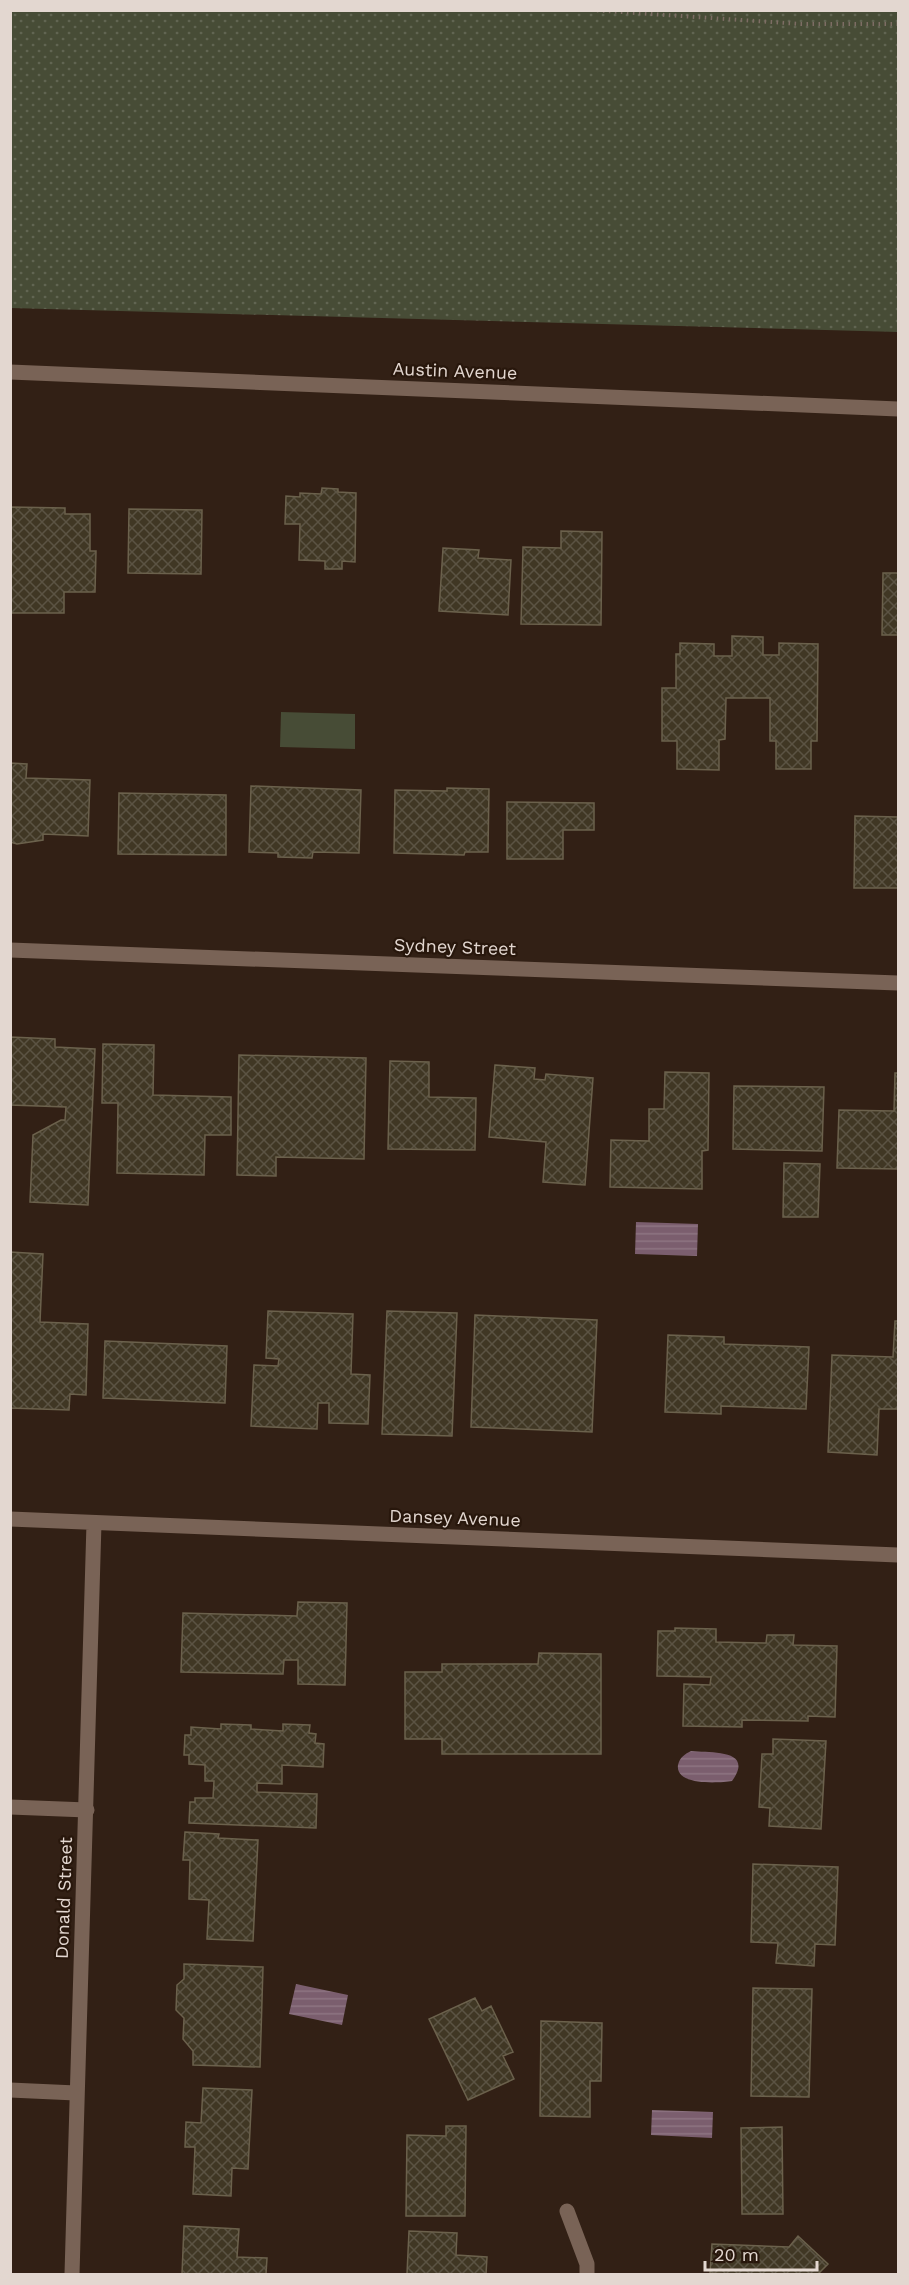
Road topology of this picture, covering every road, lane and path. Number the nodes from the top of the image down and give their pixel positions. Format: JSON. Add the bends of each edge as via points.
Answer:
{"nodes":[{"id":1,"x":591,"y":10,"type":"edge"},
{"id":2,"x":898,"y":24,"type":"edge"},
{"id":3,"x":10,"y":372,"type":"edge"},
{"id":4,"x":898,"y":409,"type":"edge"},
{"id":5,"x":10,"y":950,"type":"edge"},
{"id":6,"x":898,"y":983,"type":"edge"},
{"id":7,"x":10,"y":1519,"type":"edge"},
{"id":8,"x":94,"y":1523,"type":"junction"},
{"id":9,"x":898,"y":1555,"type":"edge"},
{"id":10,"x":10,"y":1807,"type":"edge"},
{"id":11,"x":87,"y":1810,"type":"junction"},
{"id":12,"x":10,"y":2090,"type":"edge"},
{"id":13,"x":76,"y":2093,"type":"junction"},
{"id":14,"x":567,"y":2211,"type":"dead end"},
{"id":15,"x":72,"y":2274,"type":"edge"},
{"id":16,"x":587,"y":2274,"type":"edge"}],
"edges":[{"from":1,"to":2,"type":"path","via":[[801,24]]},
{"from":3,"to":4,"type":"street","name":"Austin Avenue"},
{"from":5,"to":6,"type":"street","name":"Sydney Street"},
{"from":7,"to":8,"type":"street","name":"Dansey Avenue"},
{"from":8,"to":9,"type":"street","name":"Dansey Avenue"},
{"from":8,"to":11,"type":"street","name":"Donald Street"},
{"from":10,"to":11,"type":"street"},
{"from":11,"to":13,"type":"street","name":"Donald Street"},
{"from":12,"to":13,"type":"street"},
{"from":13,"to":15,"type":"street","name":"Donald Street"},
{"from":14,"to":16,"type":"street","via":[[587,2264]]}]}
